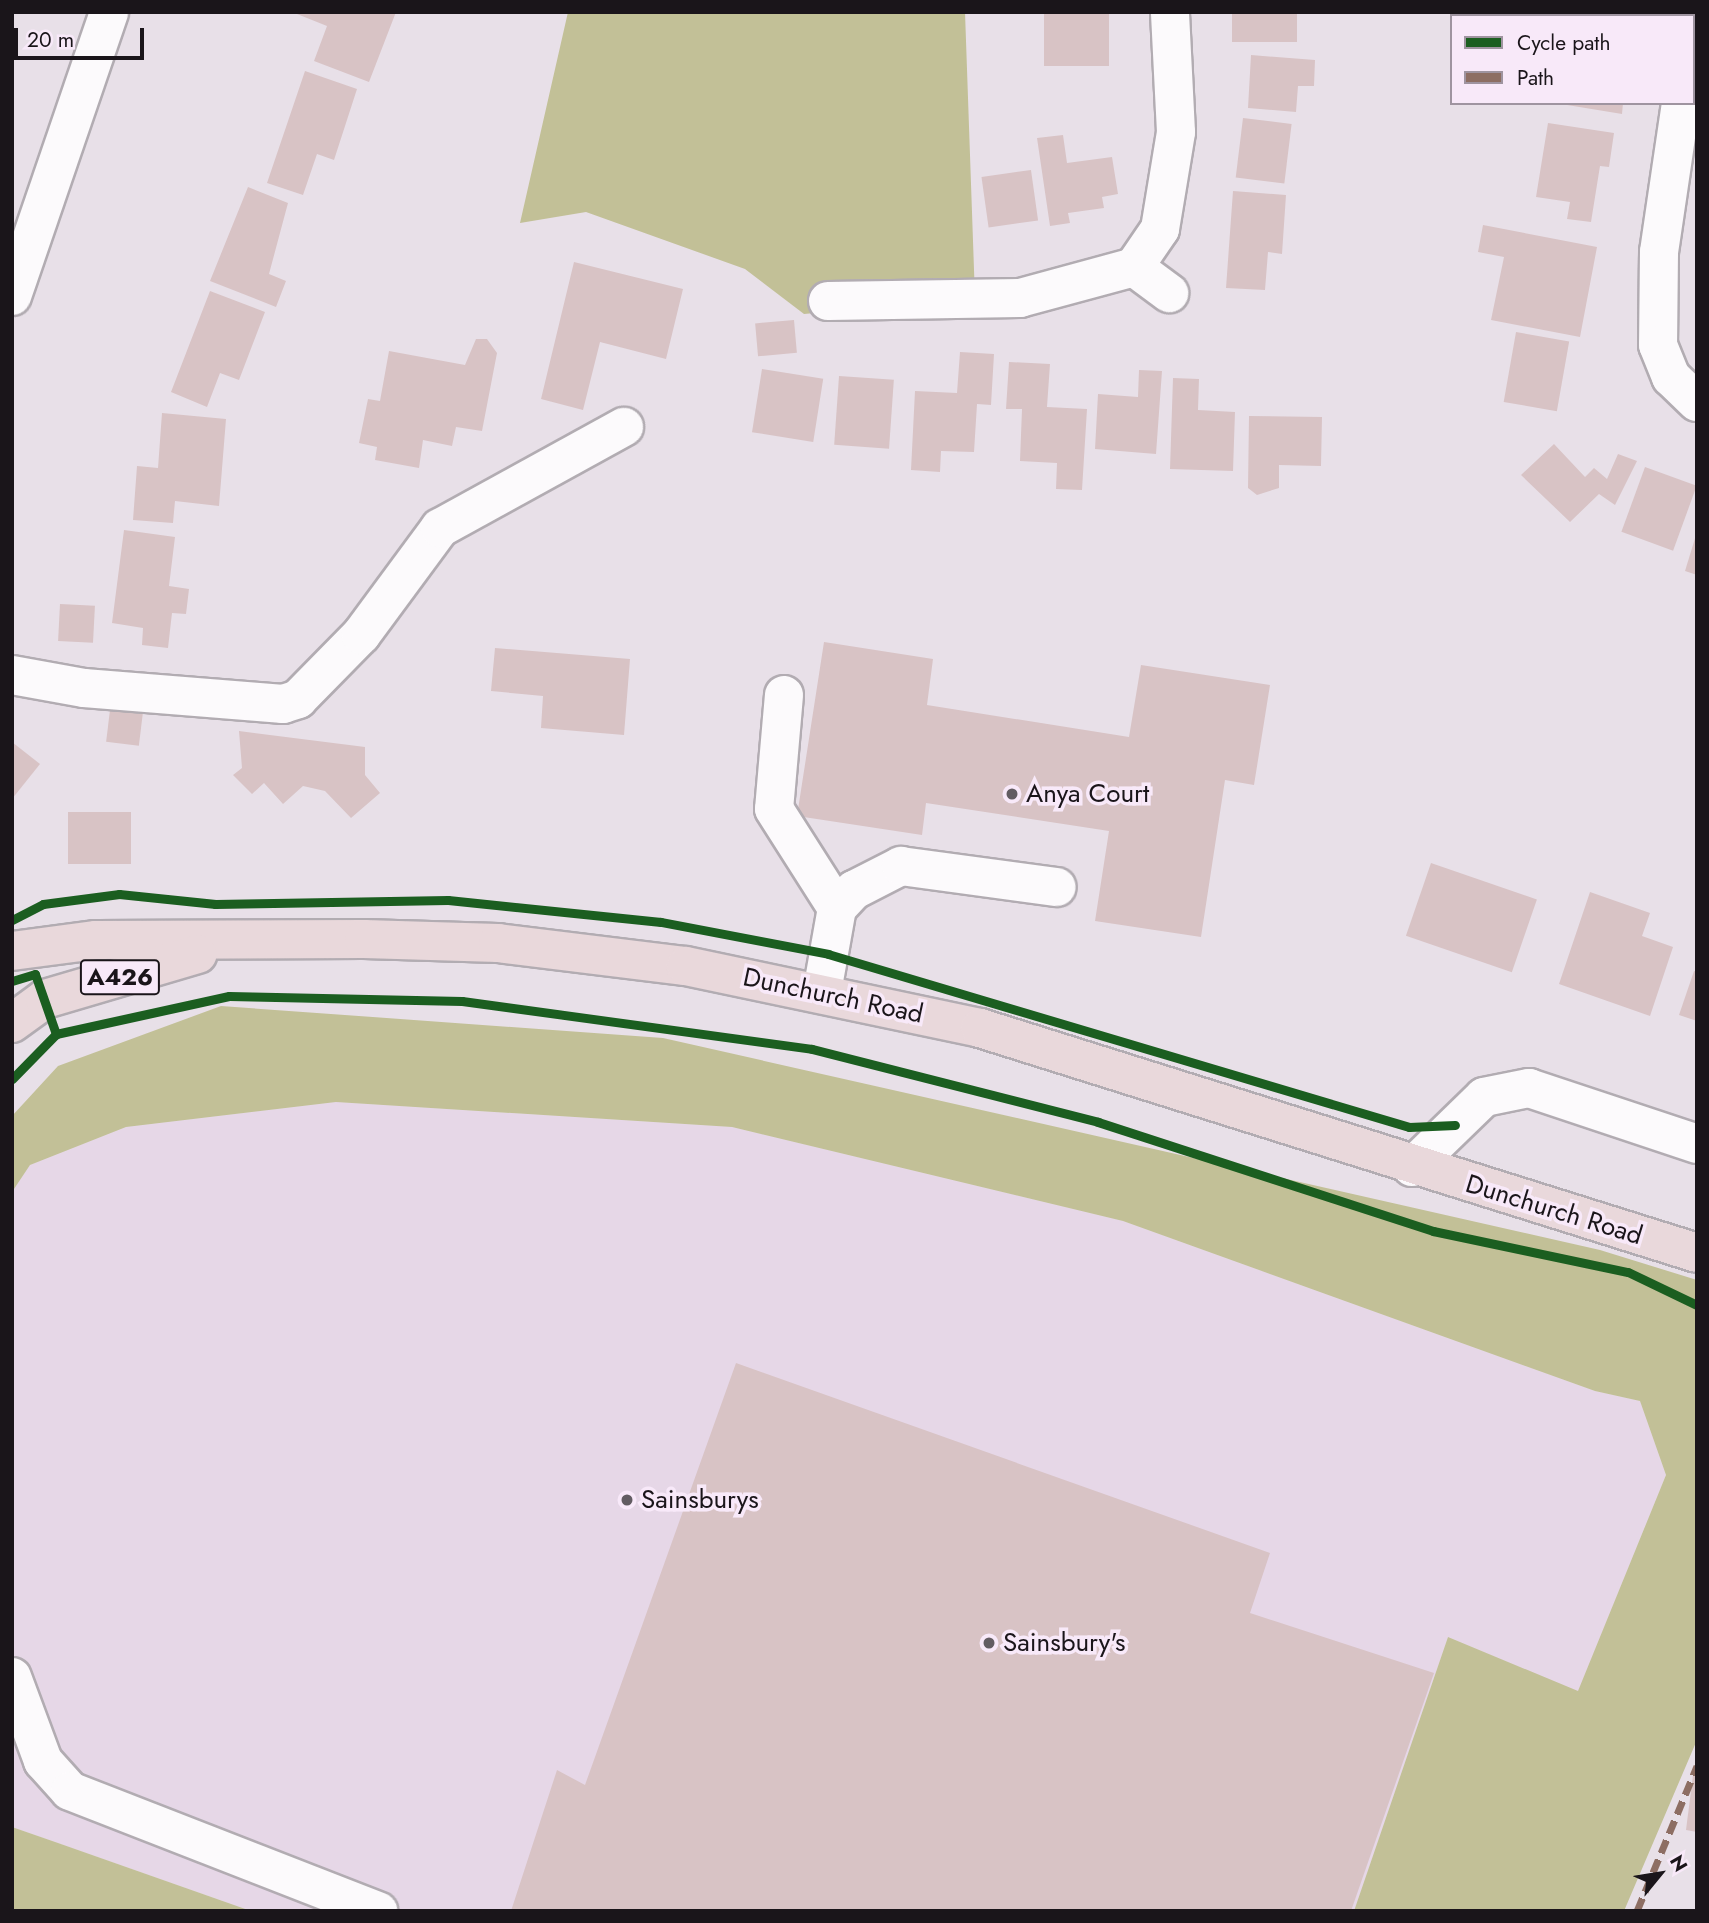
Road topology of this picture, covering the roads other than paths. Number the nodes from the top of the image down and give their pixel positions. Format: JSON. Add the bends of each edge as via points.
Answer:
{"nodes":[{"id":1,"x":109,"y":12,"type":"edge"},
{"id":2,"x":1170,"y":12,"type":"edge"},
{"id":3,"x":1681,"y":105,"type":"edge"},
{"id":4,"x":1133,"y":267,"type":"junction"},
{"id":5,"x":1169,"y":293,"type":"dead end"},
{"id":6,"x":12,"y":296,"type":"edge"},
{"id":7,"x":828,"y":301,"type":"dead end"},
{"id":8,"x":1697,"y":402,"type":"edge"},
{"id":9,"x":624,"y":427,"type":"dead end"},
{"id":10,"x":12,"y":675,"type":"edge"},
{"id":11,"x":784,"y":695,"type":"dead end"},
{"id":12,"x":1057,"y":887,"type":"dead end"},
{"id":13,"x":837,"y":908,"type":"junction"},
{"id":14,"x":233,"y":943,"type":"junction"},
{"id":15,"x":12,"y":951,"type":"edge"},
{"id":16,"x":822,"y":992,"type":"junction"},
{"id":17,"x":12,"y":1023,"type":"edge"},
{"id":18,"x":1697,"y":1144,"type":"edge"},
{"id":19,"x":1412,"y":1167,"type":"junction"},
{"id":20,"x":1697,"y":1253,"type":"edge"},
{"id":21,"x":12,"y":1677,"type":"edge"},
{"id":22,"x":22,"y":1734,"type":"edge"},
{"id":23,"x":378,"y":1911,"type":"edge"}],
"edges":[{"from":1,"to":6,"type":"street"},
{"from":2,"to":4,"type":"street","via":[[1175,132],[1160,229]]},
{"from":3,"to":8,"type":"street","via":[[1660,252],[1658,345],[1671,377]]},
{"from":4,"to":5,"type":"street"},
{"from":4,"to":7,"type":"street","via":[[1020,298]]},
{"from":9,"to":10,"type":"street","via":[[440,528],[361,635],[298,699],[283,704],[84,688]]},
{"from":11,"to":13,"type":"street","via":[[774,809]]},
{"from":12,"to":13,"type":"street","via":[[901,866],[854,890]]},
{"from":13,"to":16,"type":"street"},
{"from":14,"to":15,"type":"highway","name":"Dunchurch Road","number":"A426","via":[[96,940]]},
{"from":14,"to":16,"type":"highway","name":"Dunchurch Road","number":"A426","via":[[498,943],[686,966]]},
{"from":14,"to":17,"type":"highway","name":"Dunchurch Road","number":"A426","via":[[46,999]]},
{"from":16,"to":19,"type":"highway","name":"Dunchurch Road","number":"A426","via":[[980,1028]]},
{"from":18,"to":19,"type":"street","via":[[1529,1088],[1484,1097]]},
{"from":19,"to":20,"type":"highway","name":"Dunchurch Road","number":"A426"},
{"from":21,"to":22,"type":"street"},
{"from":22,"to":23,"type":"street","via":[[52,1775],[100,1808]]}]}
